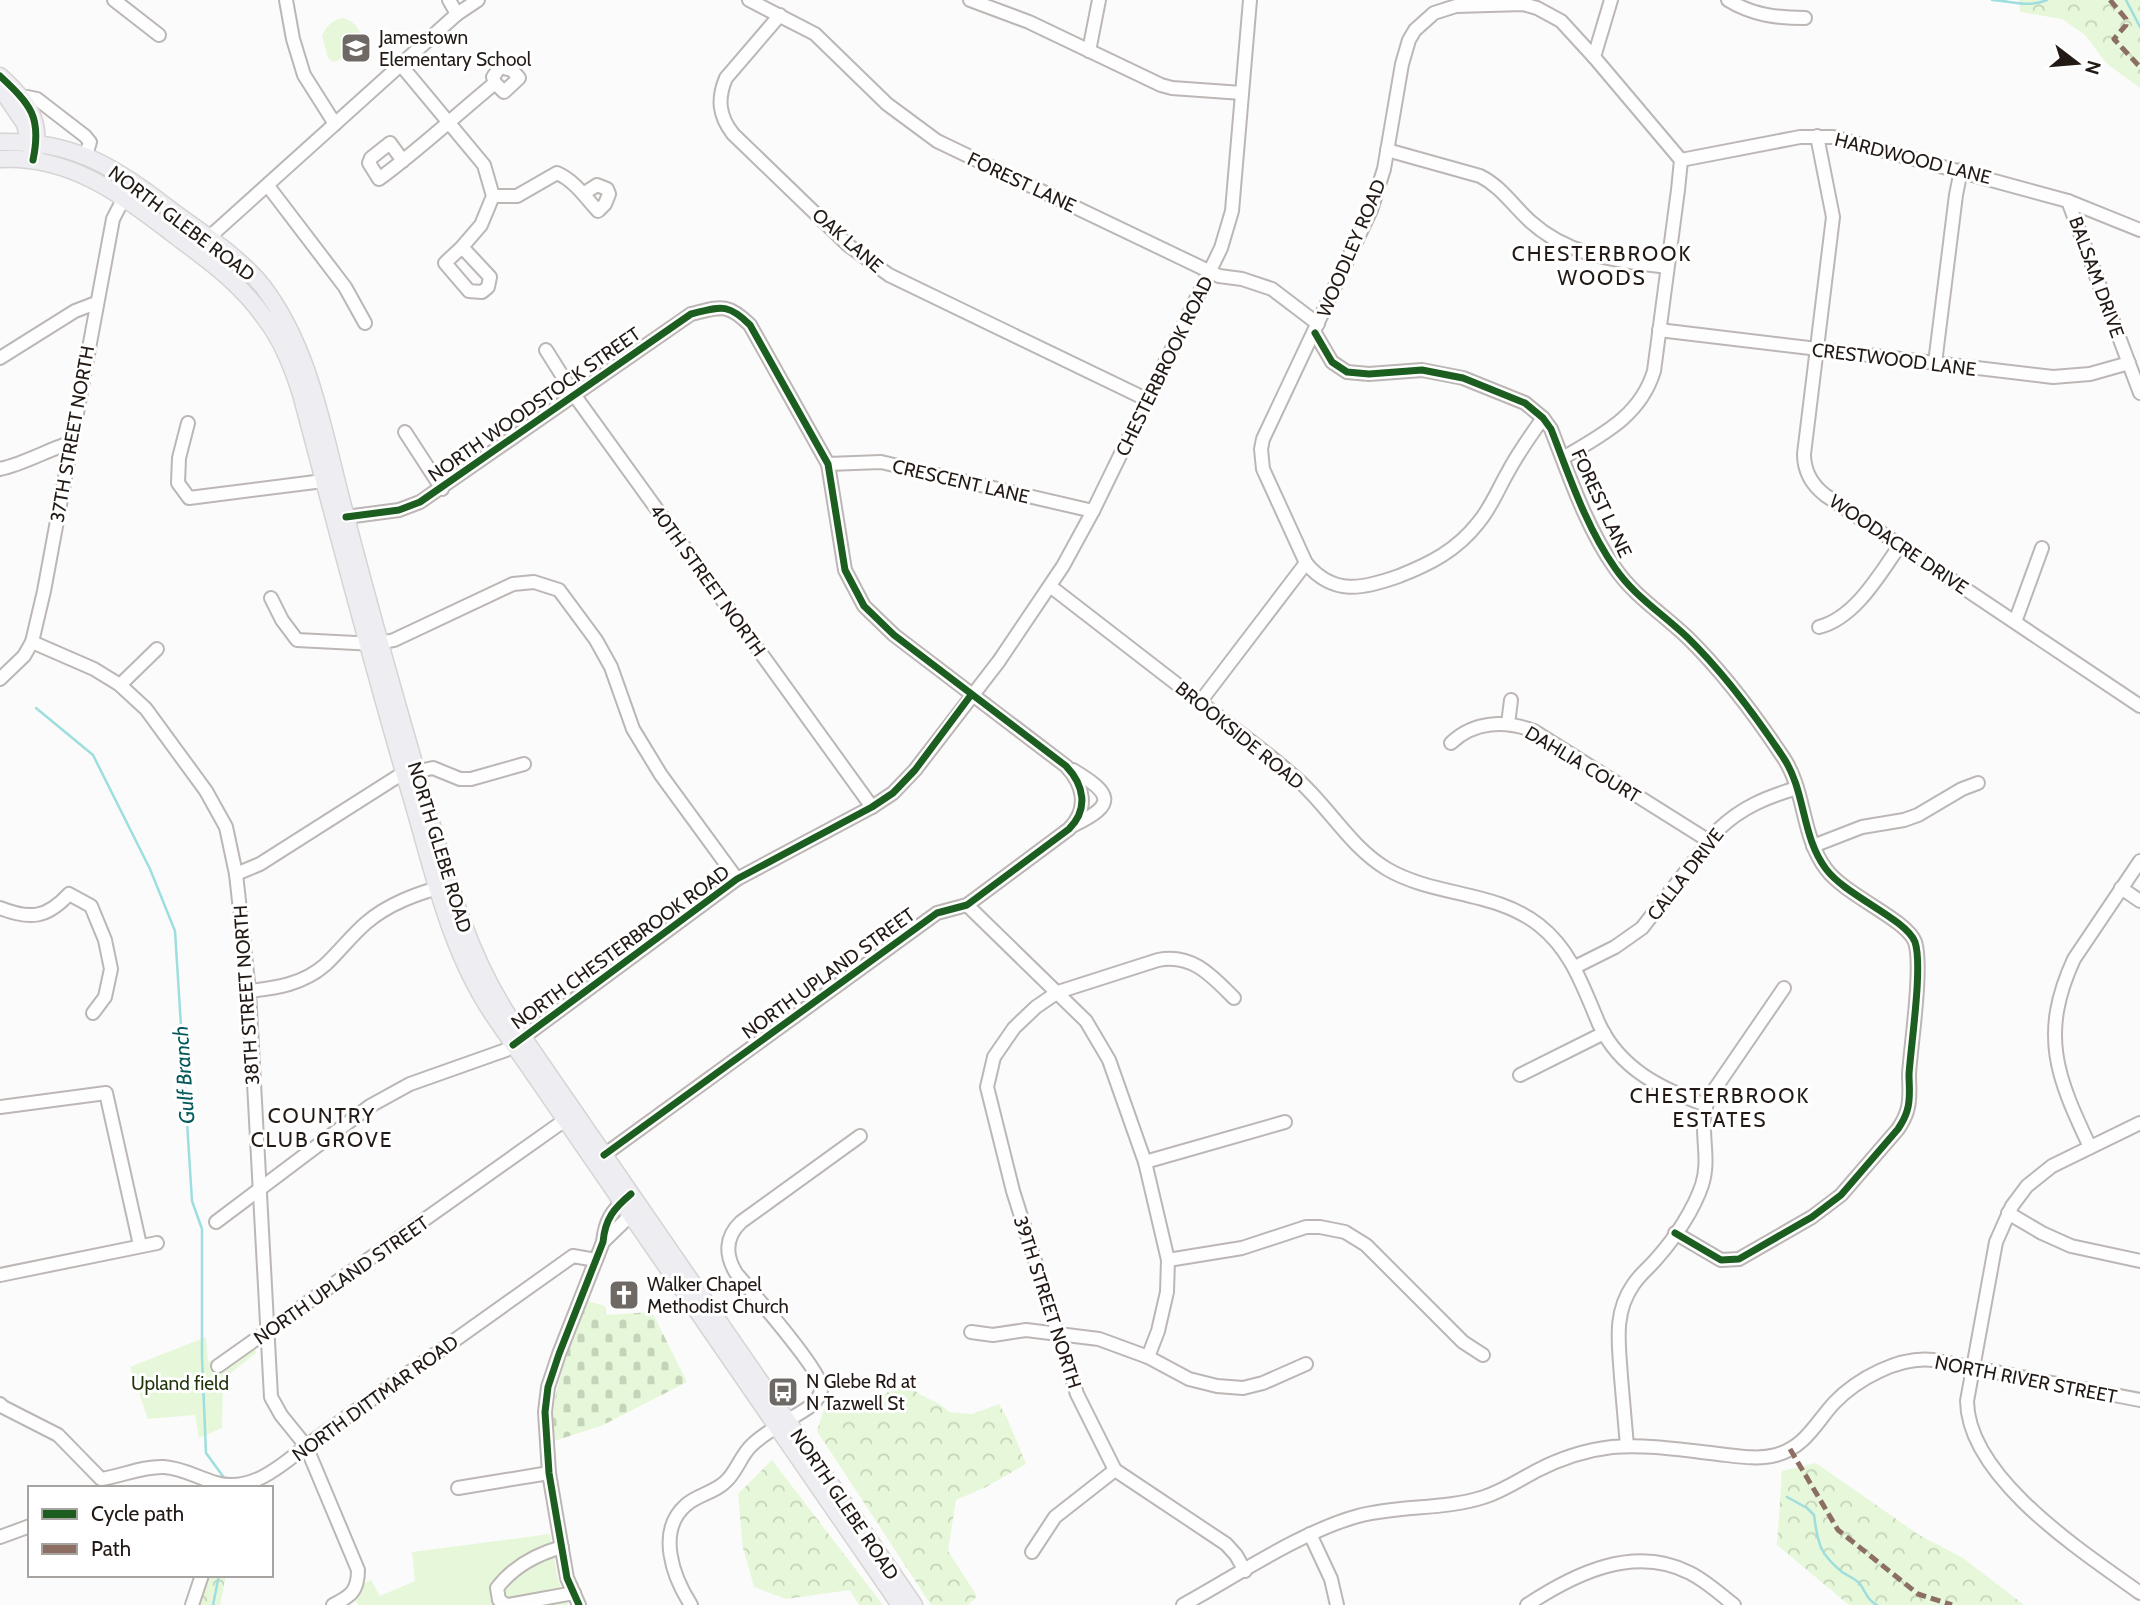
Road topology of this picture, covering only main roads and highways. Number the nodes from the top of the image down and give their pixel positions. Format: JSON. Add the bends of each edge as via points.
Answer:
{"nodes":[{"id":1,"x":0,"y":76,"type":"edge"},
{"id":2,"x":0,"y":89,"type":"edge"},
{"id":3,"x":0,"y":142,"type":"edge"},
{"id":4,"x":33,"y":142,"type":"junction"},
{"id":5,"x":0,"y":159,"type":"edge"},
{"id":6,"x":33,"y":160,"type":"junction"},
{"id":7,"x":372,"y":644,"type":"junction"},
{"id":8,"x":518,"y":1041,"type":"junction"},
{"id":9,"x":631,"y":1204,"type":"junction"},
{"id":10,"x":783,"y":1424,"type":"junction"},
{"id":11,"x":900,"y":1605,"type":"edge"},
{"id":12,"x":914,"y":1605,"type":"edge"}],
"edges":[{"from":1,"to":4,"type":"main road","via":[[36,120]]},
{"from":2,"to":4,"type":"main road"},
{"from":3,"to":4,"type":"main road","name":"NORTH GLEBE ROAD"},
{"from":4,"to":6,"type":"main road"},
{"from":4,"to":7,"type":"main road","name":"NORTH GLEBE ROAD","via":[[86,155],[134,182],[263,286],[307,367],[346,517]]},
{"from":5,"to":6,"type":"main road","name":"NORTH GLEBE ROAD"},
{"from":6,"to":7,"type":"main road","name":"NORTH GLEBE ROAD","via":[[85,174],[123,197],[244,292],[279,340],[301,394]]},
{"from":7,"to":8,"type":"main road","name":"NORTH GLEBE ROAD","via":[[444,886]]},
{"from":8,"to":9,"type":"main road","name":"NORTH GLEBE ROAD","via":[[604,1155]]},
{"from":8,"to":9,"type":"main road","name":"NORTH GLEBE ROAD","via":[[565,1120]]},
{"from":9,"to":10,"type":"main road","name":"NORTH GLEBE ROAD"},
{"from":10,"to":11,"type":"main road","name":"NORTH GLEBE ROAD"},
{"from":10,"to":12,"type":"main road","name":"NORTH GLEBE ROAD"}]}
